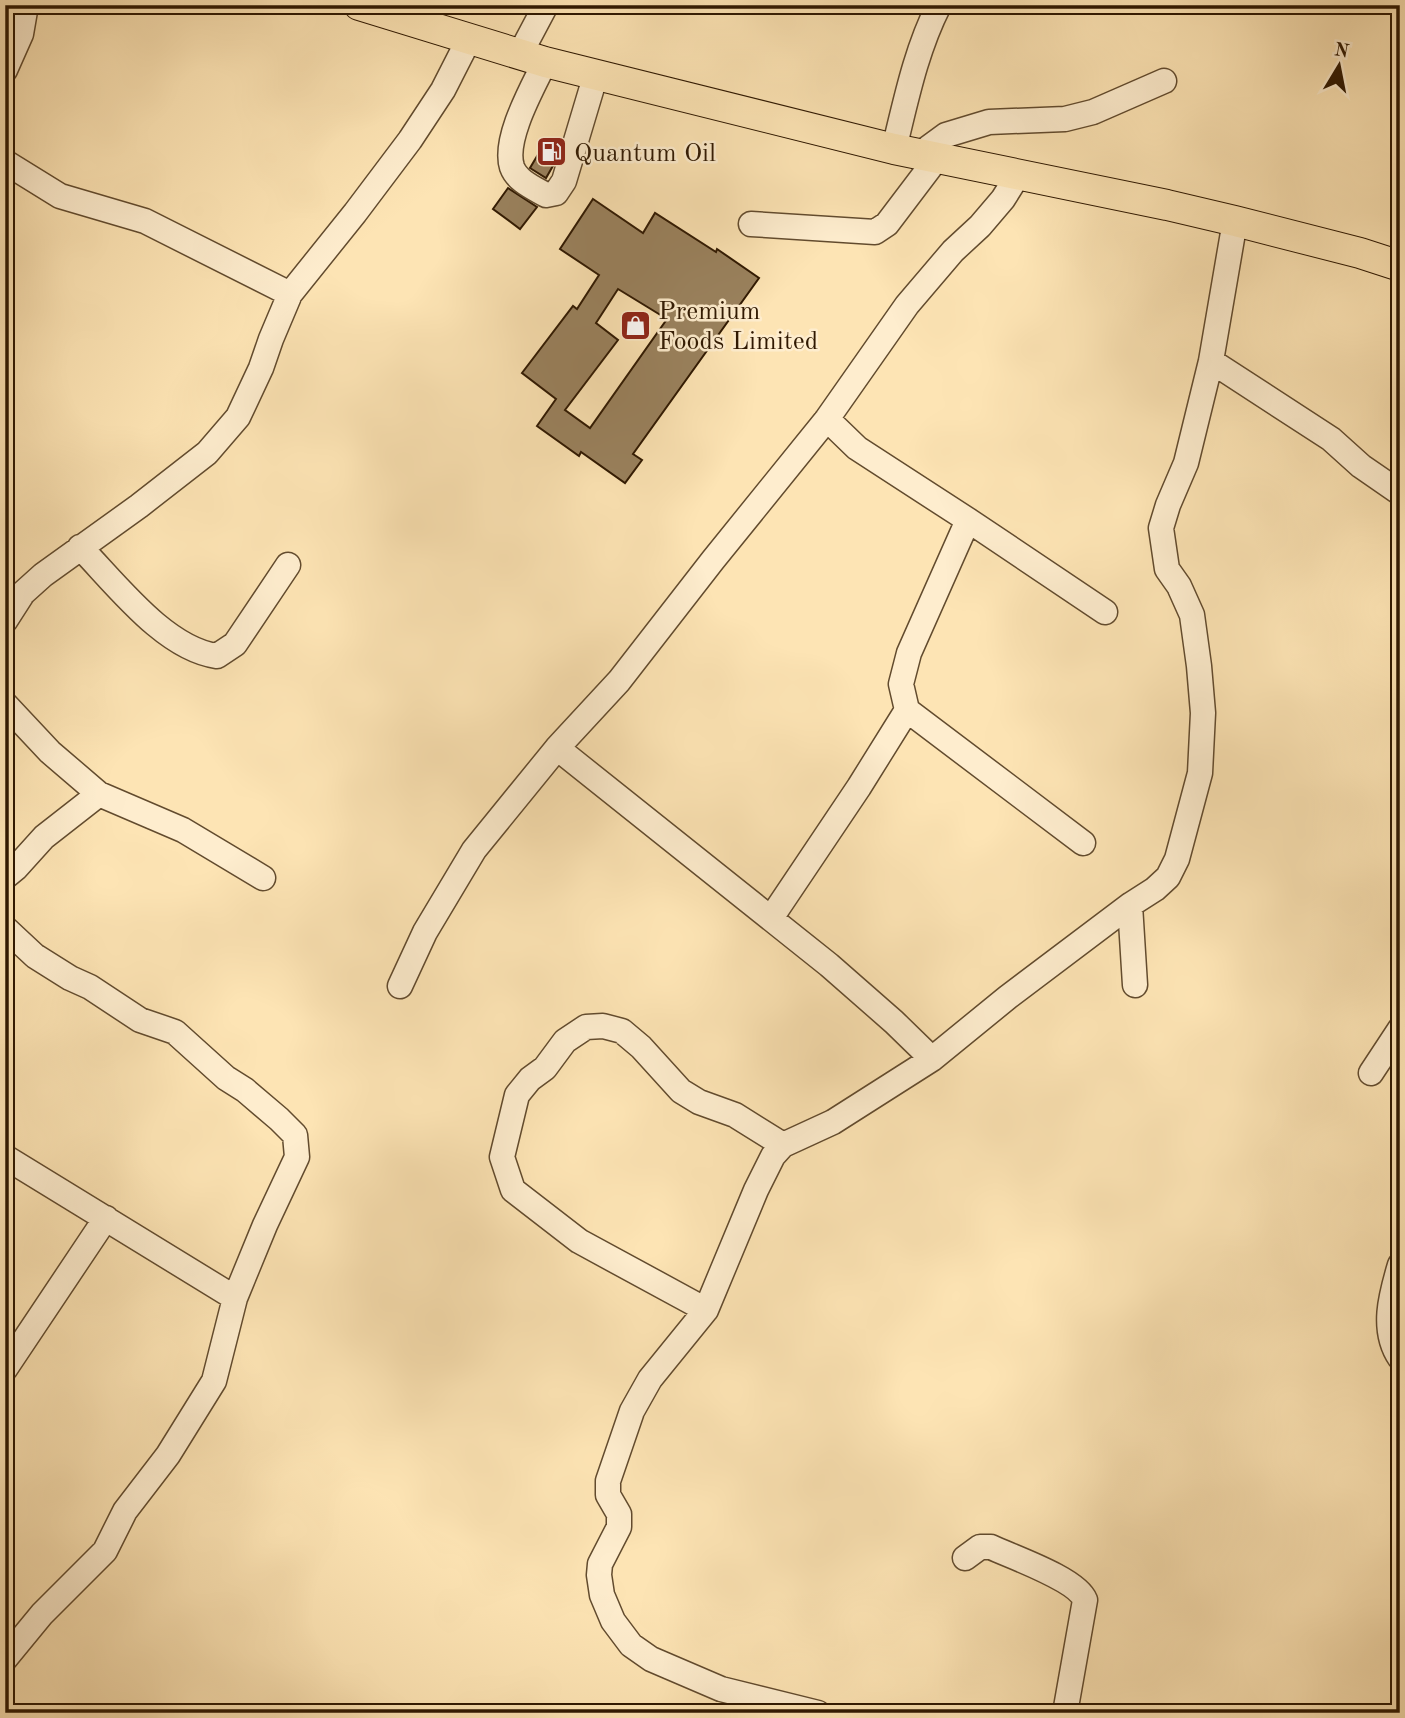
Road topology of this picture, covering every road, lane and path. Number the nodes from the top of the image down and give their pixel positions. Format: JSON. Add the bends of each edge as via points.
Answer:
{"nodes":[{"id":1,"x":26,"y":5,"type":"edge"},
{"id":2,"x":546,"y":5,"type":"edge"},
{"id":3,"x":939,"y":5,"type":"edge"},
{"id":4,"x":375,"y":8,"type":"edge"},
{"id":5,"x":469,"y":39,"type":"junction"},
{"id":6,"x":533,"y":58,"type":"junction"},
{"id":7,"x":5,"y":70,"type":"edge"},
{"id":8,"x":596,"y":74,"type":"junction"},
{"id":9,"x":1164,"y":81,"type":"dead end"},
{"id":10,"x":917,"y":154,"type":"junction"},
{"id":11,"x":5,"y":162,"type":"edge"},
{"id":12,"x":1018,"y":175,"type":"junction"},
{"id":13,"x":1235,"y":221,"type":"junction"},
{"id":14,"x":751,"y":224,"type":"dead end"},
{"id":15,"x":1400,"y":266,"type":"edge"},
{"id":16,"x":290,"y":294,"type":"junction"},
{"id":17,"x":1211,"y":361,"type":"junction"},
{"id":18,"x":827,"y":419,"type":"junction"},
{"id":19,"x":1400,"y":493,"type":"edge"},
{"id":20,"x":968,"y":520,"type":"junction"},
{"id":21,"x":80,"y":547,"type":"junction"},
{"id":22,"x":288,"y":565,"type":"dead end"},
{"id":23,"x":1105,"y":612,"type":"dead end"},
{"id":24,"x":5,"y":621,"type":"edge"},
{"id":25,"x":5,"y":704,"type":"edge"},
{"id":26,"x":907,"y":710,"type":"junction"},
{"id":27,"x":556,"y":748,"type":"junction"},
{"id":28,"x":99,"y":794,"type":"junction"},
{"id":29,"x":1083,"y":843,"type":"dead end"},
{"id":30,"x":5,"y":877,"type":"edge"},
{"id":31,"x":263,"y":878,"type":"dead end"},
{"id":32,"x":1130,"y":905,"type":"junction"},
{"id":33,"x":771,"y":918,"type":"junction"},
{"id":34,"x":5,"y":928,"type":"edge"},
{"id":35,"x":1135,"y":985,"type":"dead end"},
{"id":36,"x":400,"y":986,"type":"dead end"},
{"id":37,"x":1399,"y":1033,"type":"edge"},
{"id":38,"x":932,"y":1059,"type":"junction"},
{"id":39,"x":1371,"y":1073,"type":"dead end"},
{"id":40,"x":783,"y":1145,"type":"junction"},
{"id":41,"x":5,"y":1157,"type":"edge"},
{"id":42,"x":106,"y":1218,"type":"junction"},
{"id":43,"x":1400,"y":1265,"type":"edge"},
{"id":44,"x":235,"y":1298,"type":"junction"},
{"id":45,"x":706,"y":1310,"type":"junction"},
{"id":46,"x":1400,"y":1358,"type":"edge"},
{"id":47,"x":5,"y":1369,"type":"edge"},
{"id":48,"x":965,"y":1558,"type":"dead end"},
{"id":49,"x":5,"y":1659,"type":"edge"},
{"id":50,"x":818,"y":1713,"type":"edge"},
{"id":51,"x":1065,"y":1713,"type":"edge"}],
"edges":[{"from":1,"to":7,"type":"street","via":[[21,34]]},
{"from":2,"to":6,"type":"street"},
{"from":3,"to":10,"type":"street","via":[[914,69]]},
{"from":4,"to":5,"type":"main road"},
{"from":5,"to":6,"type":"main road"},
{"from":5,"to":16,"type":"street","via":[[410,140]]},
{"from":6,"to":8,"type":"main road"},
{"from":6,"to":8,"type":"street","via":[[515,129],[512,168],[520,180],[546,195],[556,193],[564,181]]},
{"from":8,"to":10,"type":"main road"},
{"from":9,"to":10,"type":"street","via":[[1084,115],[989,122],[967,128]]},
{"from":10,"to":12,"type":"main road"},
{"from":10,"to":14,"type":"street","via":[[887,224],[875,232]]},
{"from":11,"to":16,"type":"street","via":[[60,196],[145,221]]},
{"from":12,"to":13,"type":"main road"},
{"from":12,"to":18,"type":"street","via":[[981,226],[953,251],[908,305]]},
{"from":13,"to":15,"type":"main road"},
{"from":13,"to":17,"type":"street"},
{"from":16,"to":21,"type":"street","via":[[238,417],[207,453]]},
{"from":17,"to":19,"type":"street","via":[[1331,439]]},
{"from":17,"to":32,"type":"street","via":[[1186,463],[1161,528],[1167,569],[1192,615],[1203,713],[1200,773],[1177,859],[1155,889]]},
{"from":18,"to":20,"type":"street","via":[[857,448]]},
{"from":18,"to":27,"type":"street","via":[[619,681]]},
{"from":20,"to":23,"type":"street"},
{"from":20,"to":26,"type":"street","via":[[909,653],[901,684]]},
{"from":21,"to":22,"type":"street","via":[[155,625],[189,649],[217,656],[234,644]]},
{"from":21,"to":24,"type":"street","via":[[23,593]]},
{"from":25,"to":28,"type":"street","via":[[50,752]]},
{"from":26,"to":29,"type":"street"},
{"from":26,"to":33,"type":"street"},
{"from":27,"to":33,"type":"street"},
{"from":27,"to":36,"type":"street","via":[[474,850],[425,932]]},
{"from":28,"to":30,"type":"street","via":[[44,836]]},
{"from":28,"to":31,"type":"street","via":[[183,830]]},
{"from":32,"to":35,"type":"street"},
{"from":32,"to":38,"type":"street"},
{"from":33,"to":38,"type":"street"},
{"from":34,"to":44,"type":"street","via":[[35,956],[70,978],[141,1020],[175,1032],[295,1135],[297,1157]]},
{"from":37,"to":39,"type":"street"},
{"from":38,"to":40,"type":"street","via":[[833,1122]]},
{"from":40,"to":45,"type":"street","via":[[756,1190]]},
{"from":40,"to":45,"type":"street","via":[[736,1115],[681,1091],[622,1031],[603,1026],[586,1027],[565,1041],[517,1096],[502,1157],[513,1190],[579,1241]]},
{"from":41,"to":42,"type":"street"},
{"from":42,"to":44,"type":"street"},
{"from":42,"to":47,"type":"street"},
{"from":43,"to":46,"type":"street","via":[[1387,1315]]},
{"from":44,"to":49,"type":"street","via":[[214,1381],[168,1455],[125,1511],[105,1551]]},
{"from":45,"to":50,"type":"street","via":[[650,1379],[632,1411],[608,1481],[608,1495],[620,1520],[600,1564],[603,1595],[613,1621],[631,1644],[651,1659],[722,1689]]},
{"from":48,"to":51,"type":"street","via":[[980,1547],[991,1547],[1059,1578],[1083,1595]]}]}
